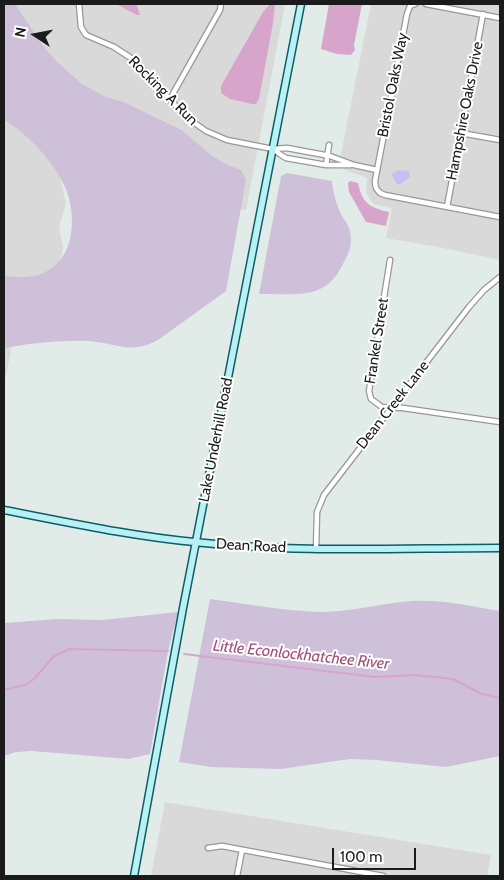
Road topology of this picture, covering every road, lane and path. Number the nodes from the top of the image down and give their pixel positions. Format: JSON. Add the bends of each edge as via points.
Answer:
{"nodes":[{"id":1,"x":79,"y":4,"type":"edge"},
{"id":2,"x":221,"y":4,"type":"edge"},
{"id":3,"x":300,"y":4,"type":"edge"},
{"id":4,"x":415,"y":4,"type":"edge"},
{"id":5,"x":426,"y":4,"type":"edge"},
{"id":6,"x":483,"y":14,"type":"junction"},
{"id":7,"x":500,"y":18,"type":"edge"},
{"id":8,"x":170,"y":98,"type":"junction"},
{"id":9,"x":461,"y":133,"type":"junction"},
{"id":10,"x":500,"y":140,"type":"edge"},
{"id":11,"x":329,"y":145,"type":"dead end"},
{"id":12,"x":273,"y":149,"type":"junction"},
{"id":13,"x":328,"y":155,"type":"junction"},
{"id":14,"x":326,"y":165,"type":"junction"},
{"id":15,"x":354,"y":165,"type":"junction"},
{"id":16,"x":377,"y":170,"type":"junction"},
{"id":17,"x":446,"y":207,"type":"junction"},
{"id":18,"x":500,"y":217,"type":"edge"},
{"id":19,"x":390,"y":260,"type":"dead end"},
{"id":20,"x":500,"y":277,"type":"edge"},
{"id":21,"x":391,"y":408,"type":"junction"},
{"id":22,"x":500,"y":422,"type":"edge"},
{"id":23,"x":4,"y":510,"type":"edge"},
{"id":24,"x":196,"y":542,"type":"junction"},
{"id":25,"x":500,"y":548,"type":"edge"},
{"id":26,"x":316,"y":549,"type":"junction"},
{"id":27,"x":208,"y":848,"type":"dead end"},
{"id":28,"x":242,"y":850,"type":"junction"},
{"id":29,"x":134,"y":876,"type":"edge"},
{"id":30,"x":237,"y":876,"type":"edge"},
{"id":31,"x":382,"y":876,"type":"edge"}],
"edges":[{"from":1,"to":8,"type":"street","name":"Rocking A Run","via":[[81,27],[86,35],[129,56]]},
{"from":2,"to":8,"type":"street"},
{"from":3,"to":12,"type":"street","name":"Lake Underhill Road"},
{"from":4,"to":16,"type":"street","name":"Bristol Oaks Way","via":[[407,14]]},
{"from":5,"to":6,"type":"street"},
{"from":6,"to":7,"type":"street"},
{"from":6,"to":9,"type":"street","name":"Hampshire Oaks Drive"},
{"from":8,"to":12,"type":"street","name":"Rocking A Run","via":[[186,117],[209,133]]},
{"from":9,"to":10,"type":"street"},
{"from":9,"to":17,"type":"street","name":"Hampshire Oaks Drive"},
{"from":11,"to":13,"type":"street"},
{"from":12,"to":13,"type":"street","name":"Rocking A Run","via":[[287,148]]},
{"from":12,"to":14,"type":"street","name":"Rocking A Run","via":[[284,157]]},
{"from":12,"to":24,"type":"street","name":"Lake Underhill Road"},
{"from":13,"to":14,"type":"street"},
{"from":13,"to":15,"type":"street","name":"Rocking A Run"},
{"from":14,"to":15,"type":"street","name":"Rocking A Run"},
{"from":15,"to":16,"type":"street","name":"Rocking A Run"},
{"from":16,"to":17,"type":"street","name":"Bristol Oaks Way","via":[[375,186],[381,194]]},
{"from":17,"to":18,"type":"street","name":"Bristol Oaks Way"},
{"from":19,"to":21,"type":"street","name":"Frankel Street","via":[[369,392],[378,406]]},
{"from":20,"to":21,"type":"street","name":"Dean Creek Lane","via":[[476,299]]},
{"from":21,"to":22,"type":"street"},
{"from":21,"to":26,"type":"street","name":"Dean Creek Lane","via":[[321,500],[317,512]]},
{"from":23,"to":24,"type":"street","name":"Dean Road","via":[[119,532]]},
{"from":24,"to":26,"type":"street","name":"Dean Road"},
{"from":24,"to":29,"type":"street","name":"Lake Underhill Road"},
{"from":25,"to":26,"type":"street","name":"Dean Road"},
{"from":27,"to":28,"type":"street","via":[[221,846]]},
{"from":28,"to":30,"type":"street"},
{"from":28,"to":31,"type":"street"}]}
